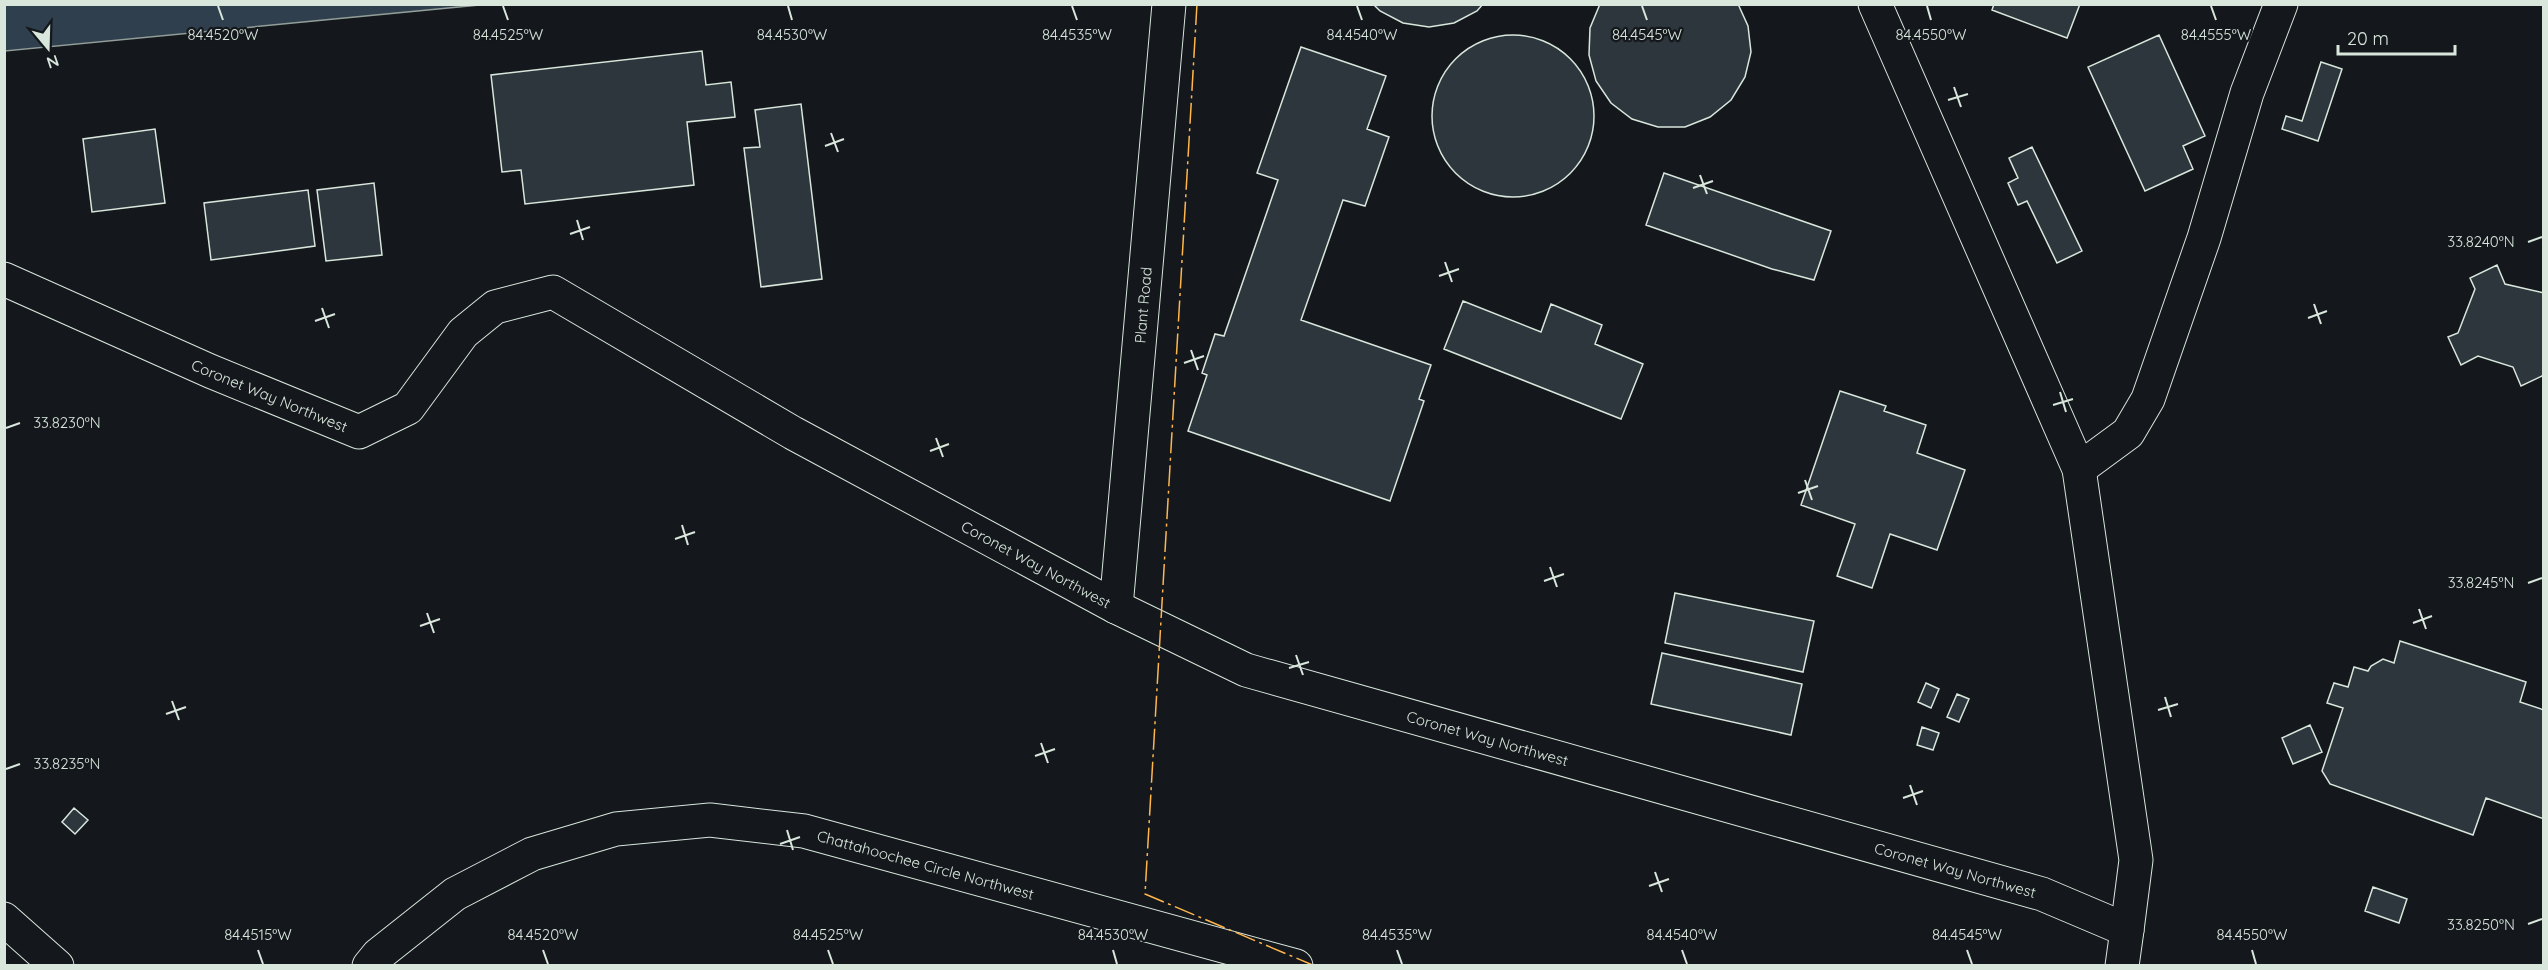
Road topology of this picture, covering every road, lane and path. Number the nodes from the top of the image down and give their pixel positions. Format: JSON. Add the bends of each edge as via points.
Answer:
{"nodes":[{"id":1,"x":1168,"y":4,"type":"edge"},
{"id":2,"x":1875,"y":4,"type":"edge"},
{"id":3,"x":2281,"y":4,"type":"edge"},
{"id":4,"x":4,"y":279,"type":"edge"},
{"id":5,"x":2079,"y":469,"type":"junction"},
{"id":6,"x":1116,"y":607,"type":"junction"},
{"id":7,"x":4,"y":919,"type":"edge"},
{"id":8,"x":2127,"y":930,"type":"junction"},
{"id":9,"x":57,"y":966,"type":"edge"},
{"id":10,"x":369,"y":966,"type":"edge"},
{"id":11,"x":1296,"y":966,"type":"edge"},
{"id":12,"x":2122,"y":966,"type":"edge"}],
"edges":[{"from":1,"to":6,"type":"street","name":"Plant Road"},
{"from":2,"to":5,"type":"street"},
{"from":3,"to":5,"type":"street","via":[[2247,93],[2204,238],[2148,399],[2128,433]]},
{"from":4,"to":6,"type":"street","name":"Coronet Way Northwest","via":[[359,432],[408,408],[463,333],[495,307],[553,292],[793,433]]},
{"from":5,"to":8,"type":"street","via":[[2136,860]]},
{"from":6,"to":8,"type":"street","name":"Coronet Way Northwest","via":[[1246,670],[2042,894]]},
{"from":7,"to":9,"type":"street"},
{"from":8,"to":12,"type":"street"},
{"from":10,"to":11,"type":"street","name":"Chattahoochee Circle Northwest","via":[[455,894],[532,854],[616,829],[710,820],[804,831]]}]}
